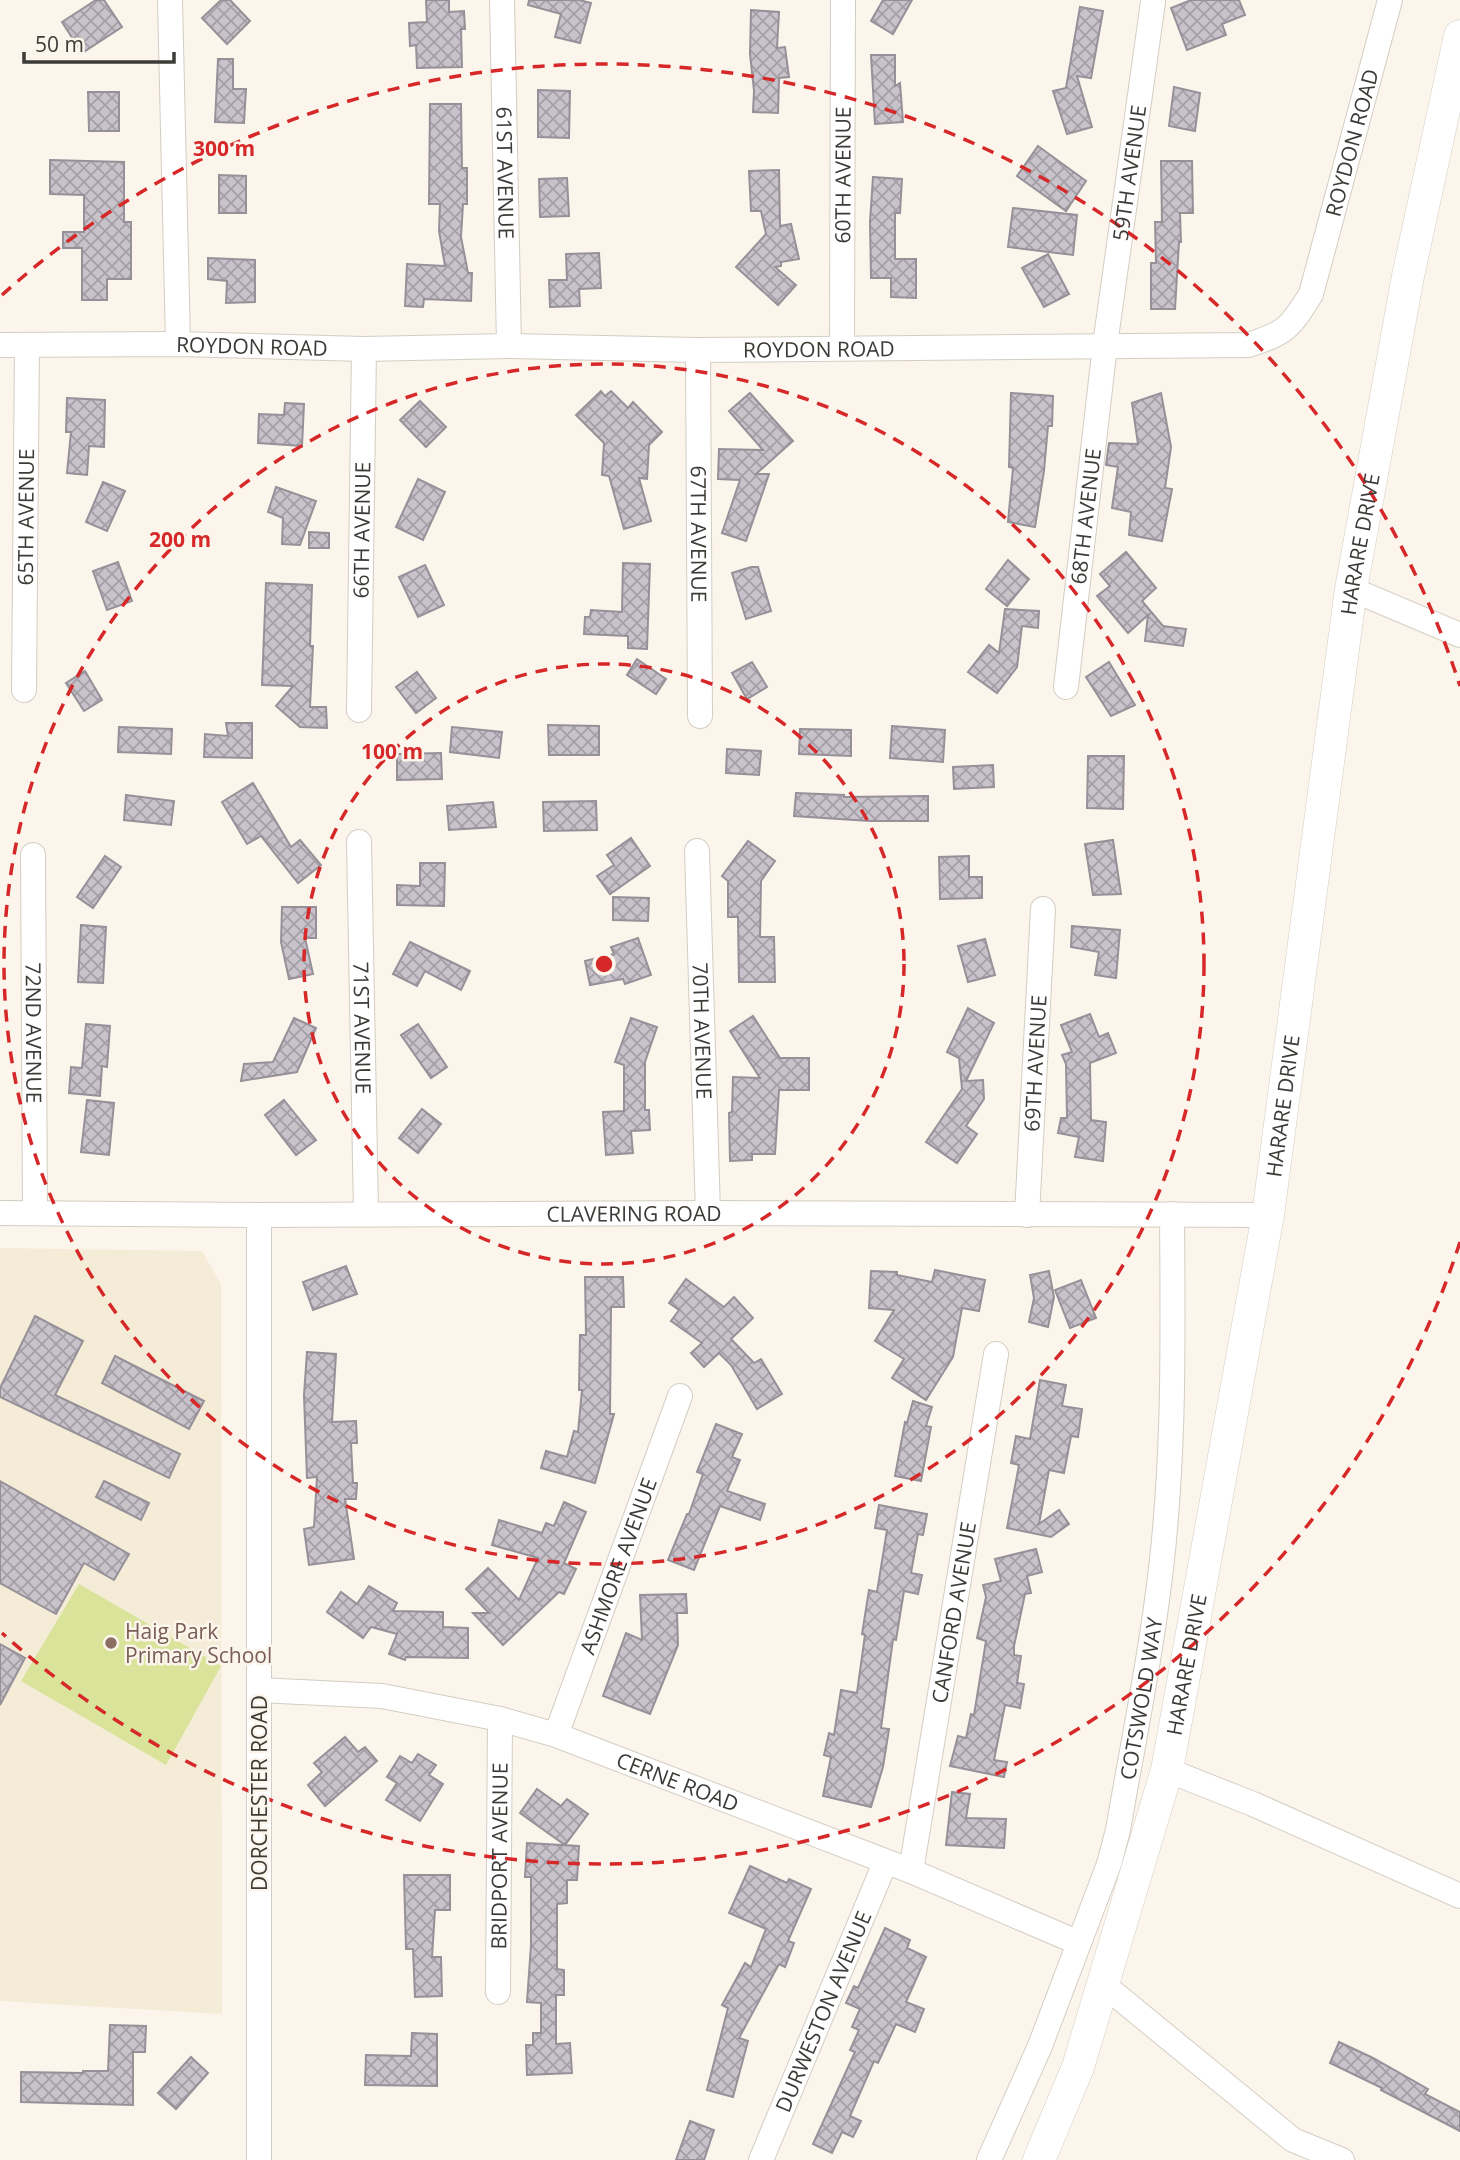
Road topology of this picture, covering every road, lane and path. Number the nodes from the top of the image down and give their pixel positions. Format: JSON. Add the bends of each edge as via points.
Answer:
{"nodes":[{"id":1,"x":170,"y":0,"type":"edge"},
{"id":2,"x":502,"y":0,"type":"edge"},
{"id":3,"x":1390,"y":0,"type":"edge"},
{"id":4,"x":843,"y":1,"type":"edge"},
{"id":5,"x":1153,"y":2,"type":"edge"},
{"id":6,"x":1460,"y":36,"type":"edge"},
{"id":7,"x":0,"y":345,"type":"edge"},
{"id":8,"x":27,"y":345,"type":"junction"},
{"id":9,"x":178,"y":345,"type":"junction"},
{"id":10,"x":1105,"y":345,"type":"junction"},
{"id":11,"x":509,"y":346,"type":"junction"},
{"id":12,"x":842,"y":348,"type":"junction"},
{"id":13,"x":364,"y":349,"type":"junction"},
{"id":14,"x":698,"y":350,"type":"junction"},
{"id":15,"x":1351,"y":589,"type":"junction"},
{"id":16,"x":1460,"y":635,"type":"edge"},
{"id":17,"x":1066,"y":687,"type":"dead end"},
{"id":18,"x":24,"y":690,"type":"dead end"},
{"id":19,"x":359,"y":710,"type":"dead end"},
{"id":20,"x":700,"y":716,"type":"dead end"},
{"id":21,"x":359,"y":842,"type":"dead end"},
{"id":22,"x":697,"y":851,"type":"dead end"},
{"id":23,"x":33,"y":856,"type":"dead end"},
{"id":24,"x":1044,"y":909,"type":"dead end"},
{"id":25,"x":36,"y":1212,"type":"junction"},
{"id":26,"x":0,"y":1213,"type":"edge"},
{"id":27,"x":366,"y":1213,"type":"junction"},
{"id":28,"x":708,"y":1213,"type":"junction"},
{"id":29,"x":1172,"y":1214,"type":"junction"},
{"id":30,"x":260,"y":1215,"type":"junction"},
{"id":31,"x":1268,"y":1215,"type":"junction"},
{"id":32,"x":1027,"y":1216,"type":"junction"},
{"id":33,"x":996,"y":1354,"type":"dead end"},
{"id":34,"x":680,"y":1396,"type":"dead end"},
{"id":35,"x":259,"y":1690,"type":"junction"},
{"id":36,"x":500,"y":1719,"type":"junction"},
{"id":37,"x":556,"y":1735,"type":"junction"},
{"id":38,"x":1167,"y":1770,"type":"junction"},
{"id":39,"x":885,"y":1863,"type":"junction"},
{"id":40,"x":911,"y":1871,"type":"junction"},
{"id":41,"x":1460,"y":1896,"type":"edge"},
{"id":42,"x":1079,"y":1942,"type":"junction"},
{"id":43,"x":1104,"y":1984,"type":"junction"},
{"id":44,"x":498,"y":1992,"type":"dead end"},
{"id":45,"x":259,"y":2160,"type":"edge"},
{"id":46,"x":761,"y":2160,"type":"edge"},
{"id":47,"x":989,"y":2160,"type":"edge"},
{"id":48,"x":1039,"y":2160,"type":"edge"},
{"id":49,"x":1342,"y":2160,"type":"edge"}],
"edges":[{"from":1,"to":9,"type":"street"},
{"from":2,"to":11,"type":"street","name":"61ST AVENUE"},
{"from":3,"to":10,"type":"street","name":"ROYDON ROAD","via":[[1311,294],[1295,320],[1276,336],[1248,345]]},
{"from":4,"to":12,"type":"street","name":"60TH AVENUE"},
{"from":5,"to":10,"type":"street","name":"59TH AVENUE"},
{"from":6,"to":15,"type":"main road","name":"HARARE DRIVE","via":[[1408,276]]},
{"from":7,"to":8,"type":"street","name":"ROYDON ROAD"},
{"from":8,"to":9,"type":"street","name":"ROYDON ROAD"},
{"from":8,"to":18,"type":"street","name":"65TH AVENUE"},
{"from":9,"to":13,"type":"street","name":"ROYDON ROAD"},
{"from":10,"to":12,"type":"street","name":"ROYDON ROAD"},
{"from":10,"to":17,"type":"street","name":"68TH AVENUE"},
{"from":11,"to":13,"type":"street","name":"ROYDON ROAD"},
{"from":11,"to":14,"type":"street","name":"ROYDON ROAD"},
{"from":12,"to":14,"type":"street","name":"ROYDON ROAD"},
{"from":13,"to":19,"type":"street","name":"66TH AVENUE"},
{"from":14,"to":20,"type":"street","name":"67TH AVENUE"},
{"from":15,"to":16,"type":"street"},
{"from":15,"to":31,"type":"main road","name":"HARARE DRIVE"},
{"from":21,"to":27,"type":"street","name":"71ST AVENUE"},
{"from":22,"to":28,"type":"street","name":"70TH AVENUE"},
{"from":23,"to":25,"type":"street","name":"72ND AVENUE"},
{"from":24,"to":32,"type":"street","name":"69TH AVENUE"},
{"from":25,"to":26,"type":"street","name":"CLAVERING ROAD"},
{"from":25,"to":30,"type":"street","name":"CLAVERING ROAD"},
{"from":27,"to":28,"type":"street","name":"CLAVERING ROAD"},
{"from":27,"to":30,"type":"street","name":"CLAVERING ROAD"},
{"from":28,"to":32,"type":"street","name":"CLAVERING ROAD"},
{"from":29,"to":31,"type":"street","name":"CLAVERING ROAD"},
{"from":29,"to":32,"type":"street","name":"CLAVERING ROAD"},
{"from":29,"to":42,"type":"street","name":"COTSWOLD WAY","via":[[1172,1366],[1157,1600],[1118,1829]]},
{"from":30,"to":35,"type":"street","name":"DORCHESTER ROAD"},
{"from":31,"to":38,"type":"main road","name":"HARARE DRIVE"},
{"from":33,"to":40,"type":"street","name":"CANFORD AVENUE"},
{"from":34,"to":37,"type":"street","name":"ASHMORE AVENUE"},
{"from":35,"to":36,"type":"street","name":"CERNE ROAD","via":[[382,1696]]},
{"from":35,"to":45,"type":"street","name":"DORCHESTER ROAD"},
{"from":36,"to":37,"type":"street","name":"CERNE ROAD"},
{"from":36,"to":44,"type":"street","name":"BRIDPORT AVENUE"},
{"from":37,"to":39,"type":"street","name":"CERNE ROAD"},
{"from":38,"to":41,"type":"street"},
{"from":38,"to":43,"type":"main road","name":"HARARE DRIVE"},
{"from":39,"to":40,"type":"street","name":"CERNE ROAD"},
{"from":39,"to":46,"type":"street","name":"DURWESTON AVENUE"},
{"from":40,"to":42,"type":"street","name":"CERNE ROAD"},
{"from":42,"to":47,"type":"street","name":"COTSWOLD WAY","via":[[1040,2046]]},
{"from":43,"to":48,"type":"main road","name":"HARARE DRIVE","via":[[1078,2067]]},
{"from":43,"to":49,"type":"street","via":[[1293,2140]]}]}
